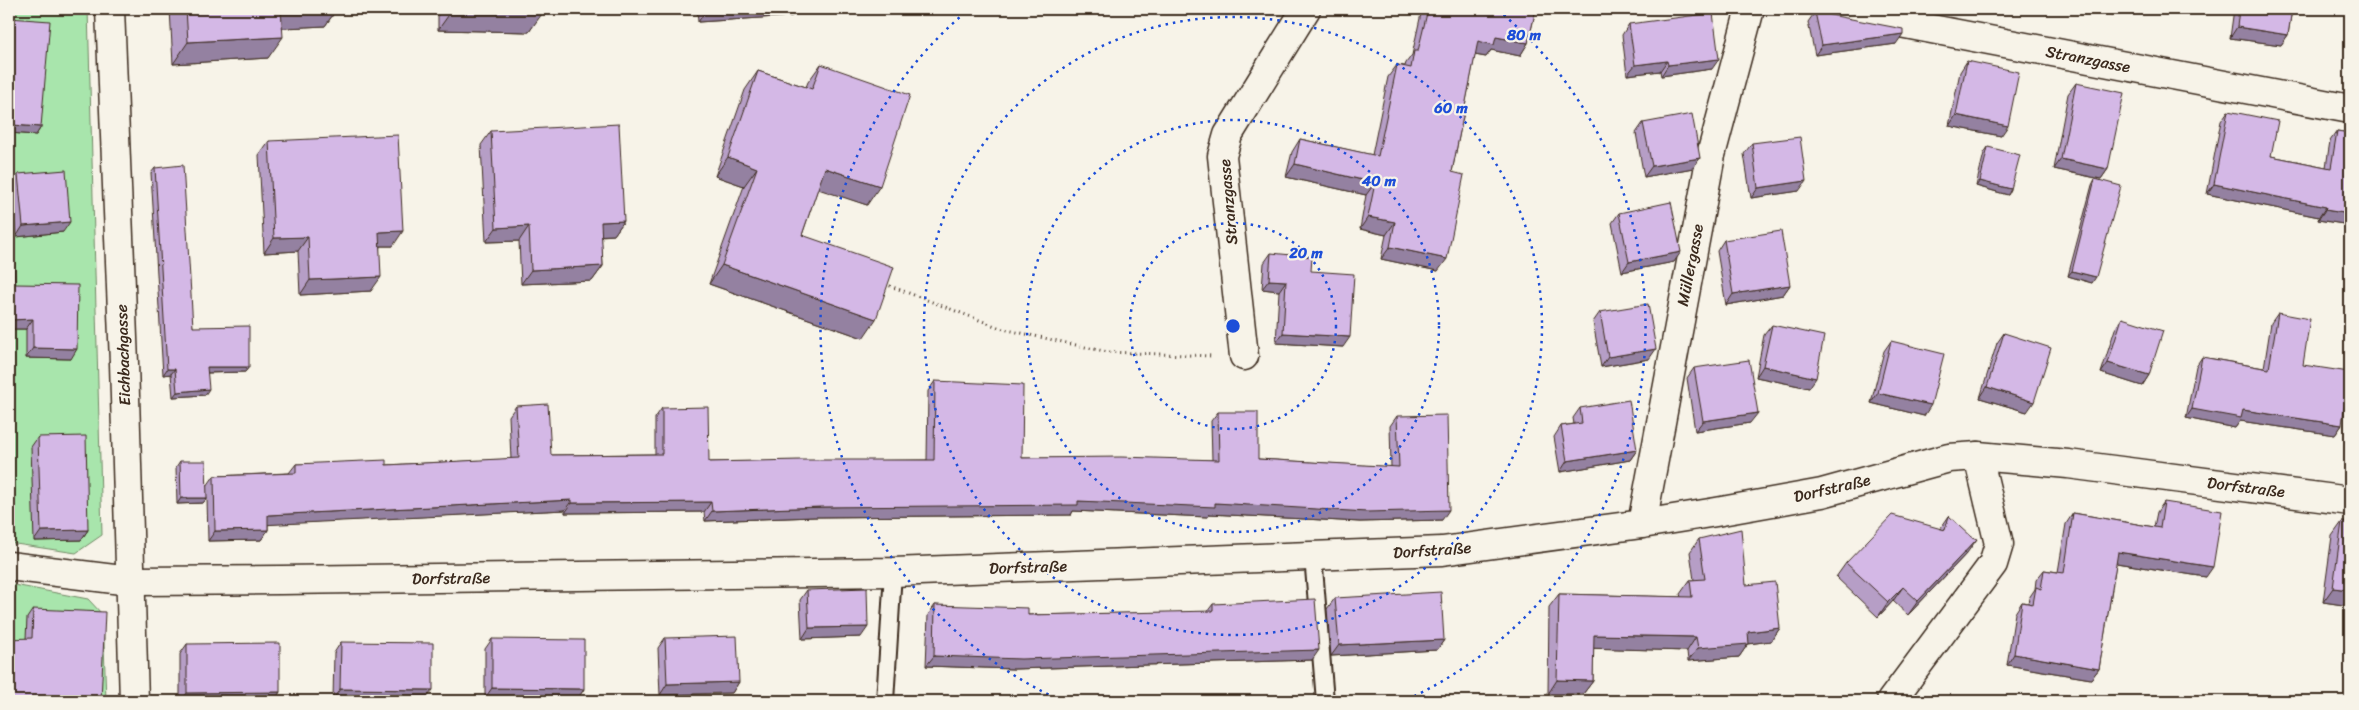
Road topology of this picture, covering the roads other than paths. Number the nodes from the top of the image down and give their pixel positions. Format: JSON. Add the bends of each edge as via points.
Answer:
{"nodes":[{"id":1,"x":110,"y":9,"type":"edge"},
{"id":2,"x":1306,"y":9,"type":"edge"},
{"id":3,"x":1750,"y":9,"type":"edge"},
{"id":4,"x":1826,"y":9,"type":"edge"},
{"id":5,"x":2350,"y":109,"type":"edge"},
{"id":6,"x":1244,"y":356,"type":"road end"},
{"id":7,"x":1978,"y":456,"type":"junction"},
{"id":8,"x":2350,"y":501,"type":"edge"},
{"id":9,"x":1642,"y":524,"type":"junction"},
{"id":10,"x":1313,"y":556,"type":"junction"},
{"id":11,"x":9,"y":566,"type":"edge"},
{"id":12,"x":894,"y":572,"type":"junction"},
{"id":13,"x":130,"y":581,"type":"junction"},
{"id":14,"x":134,"y":701,"type":"edge"},
{"id":15,"x":885,"y":701,"type":"edge"},
{"id":16,"x":1325,"y":701,"type":"edge"},
{"id":17,"x":1891,"y":701,"type":"edge"}],
"edges":[{"from":1,"to":13,"type":"street","name":"Eichbachgasse"},
{"from":2,"to":6,"type":"street","name":"Stranzgasse","via":[[1228,134],[1222,156]]},
{"from":3,"to":9,"type":"street","name":"Müllergasse","via":[[1711,155]]},
{"from":4,"to":5,"type":"street","name":"Stranzgasse"},
{"from":7,"to":8,"type":"street","name":"Dorfstraße","via":[[2068,464]]},
{"from":7,"to":9,"type":"street","name":"Dorfstraße","via":[[1949,458],[1822,492]]},
{"from":7,"to":17,"type":"street","via":[[1999,544],[1994,564]]},
{"from":9,"to":10,"type":"street","name":"Dorfstraße","via":[[1442,551]]},
{"from":10,"to":12,"type":"street","name":"Dorfstraße"},
{"from":10,"to":16,"type":"lane"},
{"from":11,"to":13,"type":"street","name":"Dorfstraße"},
{"from":12,"to":13,"type":"street","name":"Dorfstraße"},
{"from":12,"to":15,"type":"lane"},
{"from":13,"to":14,"type":"street","name":"Eichbachgasse"}]}
